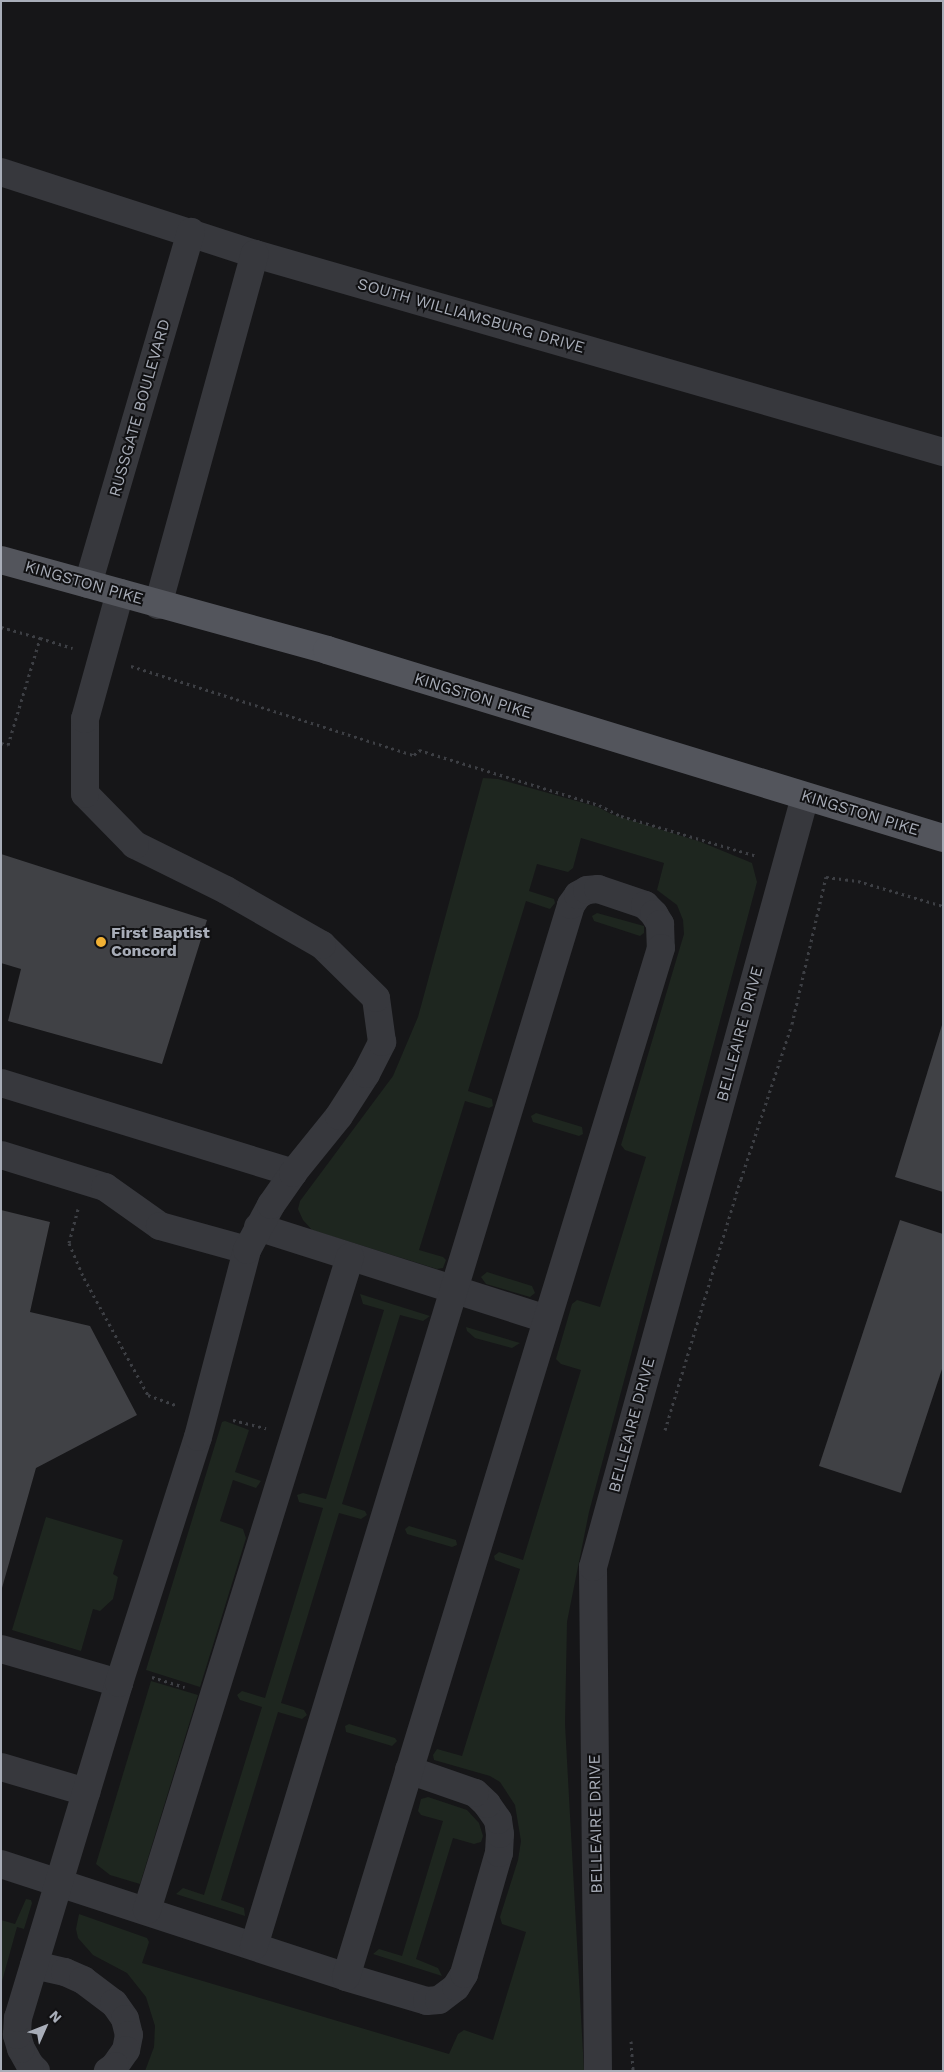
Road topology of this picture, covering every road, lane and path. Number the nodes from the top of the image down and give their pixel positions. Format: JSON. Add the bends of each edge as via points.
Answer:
{"nodes":[{"id":1,"x":1,"y":172,"type":"edge"},
{"id":2,"x":191,"y":232,"type":"junction"},
{"id":3,"x":255,"y":254,"type":"junction"},
{"id":4,"x":943,"y":452,"type":"edge"},
{"id":5,"x":1,"y":560,"type":"edge"},
{"id":6,"x":88,"y":584,"type":"junction"},
{"id":7,"x":120,"y":594,"type":"junction"},
{"id":8,"x":158,"y":605,"type":"junction"},
{"id":9,"x":1,"y":627,"type":"edge"},
{"id":10,"x":40,"y":638,"type":"junction"},
{"id":11,"x":104,"y":658,"type":"junction"},
{"id":12,"x":1,"y":744,"type":"edge"},
{"id":13,"x":805,"y":797,"type":"junction"},
{"id":14,"x":943,"y":838,"type":"edge"},
{"id":15,"x":786,"y":866,"type":"junction"},
{"id":16,"x":826,"y":877,"type":"junction"},
{"id":17,"x":943,"y":906,"type":"edge"},
{"id":18,"x":1,"y":1083,"type":"edge"},
{"id":19,"x":1,"y":1155,"type":"edge"},
{"id":20,"x":293,"y":1173,"type":"junction"},
{"id":21,"x":79,"y":1206,"type":"dead end"},
{"id":22,"x":252,"y":1239,"type":"junction"},
{"id":23,"x":350,"y":1257,"type":"junction"},
{"id":24,"x":455,"y":1290,"type":"junction"},
{"id":25,"x":547,"y":1320,"type":"junction"},
{"id":26,"x":204,"y":1412,"type":"junction"},
{"id":27,"x":664,"y":1434,"type":"dead end"},
{"id":28,"x":294,"y":1436,"type":"junction"},
{"id":29,"x":1,"y":1649,"type":"edge"},
{"id":30,"x":162,"y":1681,"type":"dead end"},
{"id":31,"x":119,"y":1683,"type":"junction"},
{"id":32,"x":193,"y":1690,"type":"dead end"},
{"id":33,"x":1,"y":1767,"type":"edge"},
{"id":34,"x":409,"y":1770,"type":"junction"},
{"id":35,"x":86,"y":1792,"type":"junction"},
{"id":36,"x":1,"y":1864,"type":"edge"},
{"id":37,"x":60,"y":1881,"type":"junction"},
{"id":38,"x":147,"y":1910,"type":"junction"},
{"id":39,"x":254,"y":1946,"type":"junction"},
{"id":40,"x":34,"y":1965,"type":"junction"},
{"id":41,"x":346,"y":1977,"type":"junction"},
{"id":42,"x":630,"y":2031,"type":"dead end"},
{"id":43,"x":36,"y":2071,"type":"edge"},
{"id":44,"x":108,"y":2071,"type":"edge"},
{"id":45,"x":598,"y":2071,"type":"edge"},
{"id":46,"x":633,"y":2071,"type":"edge"}],
"edges":[{"from":1,"to":2,"type":"street","name":"SOUTH WILLIAMSBURG DRIVE"},
{"from":2,"to":3,"type":"street","name":"SOUTH WILLIAMSBURG DRIVE"},
{"from":2,"to":6,"type":"street","name":"RUSSGATE BOULEVARD"},
{"from":3,"to":4,"type":"street","name":"SOUTH WILLIAMSBURG DRIVE"},
{"from":3,"to":8,"type":"street"},
{"from":5,"to":6,"type":"main road","name":"KINGSTON PIKE"},
{"from":6,"to":7,"type":"main road","name":"KINGSTON PIKE"},
{"from":7,"to":8,"type":"main road","name":"KINGSTON PIKE"},
{"from":7,"to":11,"type":"street"},
{"from":8,"to":13,"type":"main road","name":"KINGSTON PIKE","via":[[327,650]]},
{"from":9,"to":10,"type":"path"},
{"from":10,"to":11,"type":"path"},
{"from":10,"to":12,"type":"path","via":[[8,745]]},
{"from":11,"to":15,"type":"path","via":[[414,755],[419,750]]},
{"from":11,"to":20,"type":"street","via":[[85,719],[85,794],[135,845],[226,890],[322,945],[376,998],[382,1042],[339,1116]]},
{"from":13,"to":14,"type":"main road","name":"KINGSTON PIKE"},
{"from":13,"to":15,"type":"street","name":"BELLEAIRE DRIVE"},
{"from":15,"to":16,"type":"path"},
{"from":15,"to":45,"type":"street","name":"BELLEAIRE DRIVE","via":[[593,1567]]},
{"from":16,"to":17,"type":"path","via":[[858,881]]},
{"from":16,"to":27,"type":"path","via":[[792,1024]]},
{"from":18,"to":20,"type":"street"},
{"from":19,"to":22,"type":"street","via":[[105,1187],[160,1226]]},
{"from":20,"to":22,"type":"street"},
{"from":21,"to":26,"type":"path","via":[[69,1244],[71,1250],[148,1395]]},
{"from":22,"to":23,"type":"street"},
{"from":22,"to":26,"type":"street"},
{"from":23,"to":24,"type":"street"},
{"from":23,"to":28,"type":"street"},
{"from":24,"to":25,"type":"street"},
{"from":24,"to":25,"type":"street","via":[[571,905],[578,894],[598,889],[645,905],[660,924],[661,948]]},
{"from":24,"to":39,"type":"street"},
{"from":25,"to":34,"type":"street"},
{"from":26,"to":28,"type":"path"},
{"from":26,"to":31,"type":"street"},
{"from":28,"to":38,"type":"street"},
{"from":29,"to":31,"type":"street"},
{"from":30,"to":32,"type":"path"},
{"from":31,"to":35,"type":"street"},
{"from":33,"to":35,"type":"street"},
{"from":34,"to":41,"type":"street"},
{"from":34,"to":41,"type":"street","via":[[475,1793],[488,1804],[498,1820],[499,1853],[464,1974],[448,1995],[427,2001]]},
{"from":35,"to":37,"type":"street"},
{"from":36,"to":37,"type":"street"},
{"from":37,"to":38,"type":"street"},
{"from":37,"to":40,"type":"street"},
{"from":38,"to":39,"type":"street"},
{"from":39,"to":41,"type":"street"},
{"from":40,"to":43,"type":"street","via":[[18,2018],[17,2035],[21,2049]]},
{"from":40,"to":44,"type":"street","via":[[83,1980],[114,2003],[125,2019],[129,2035],[126,2050]]},
{"from":42,"to":46,"type":"path"}]}
